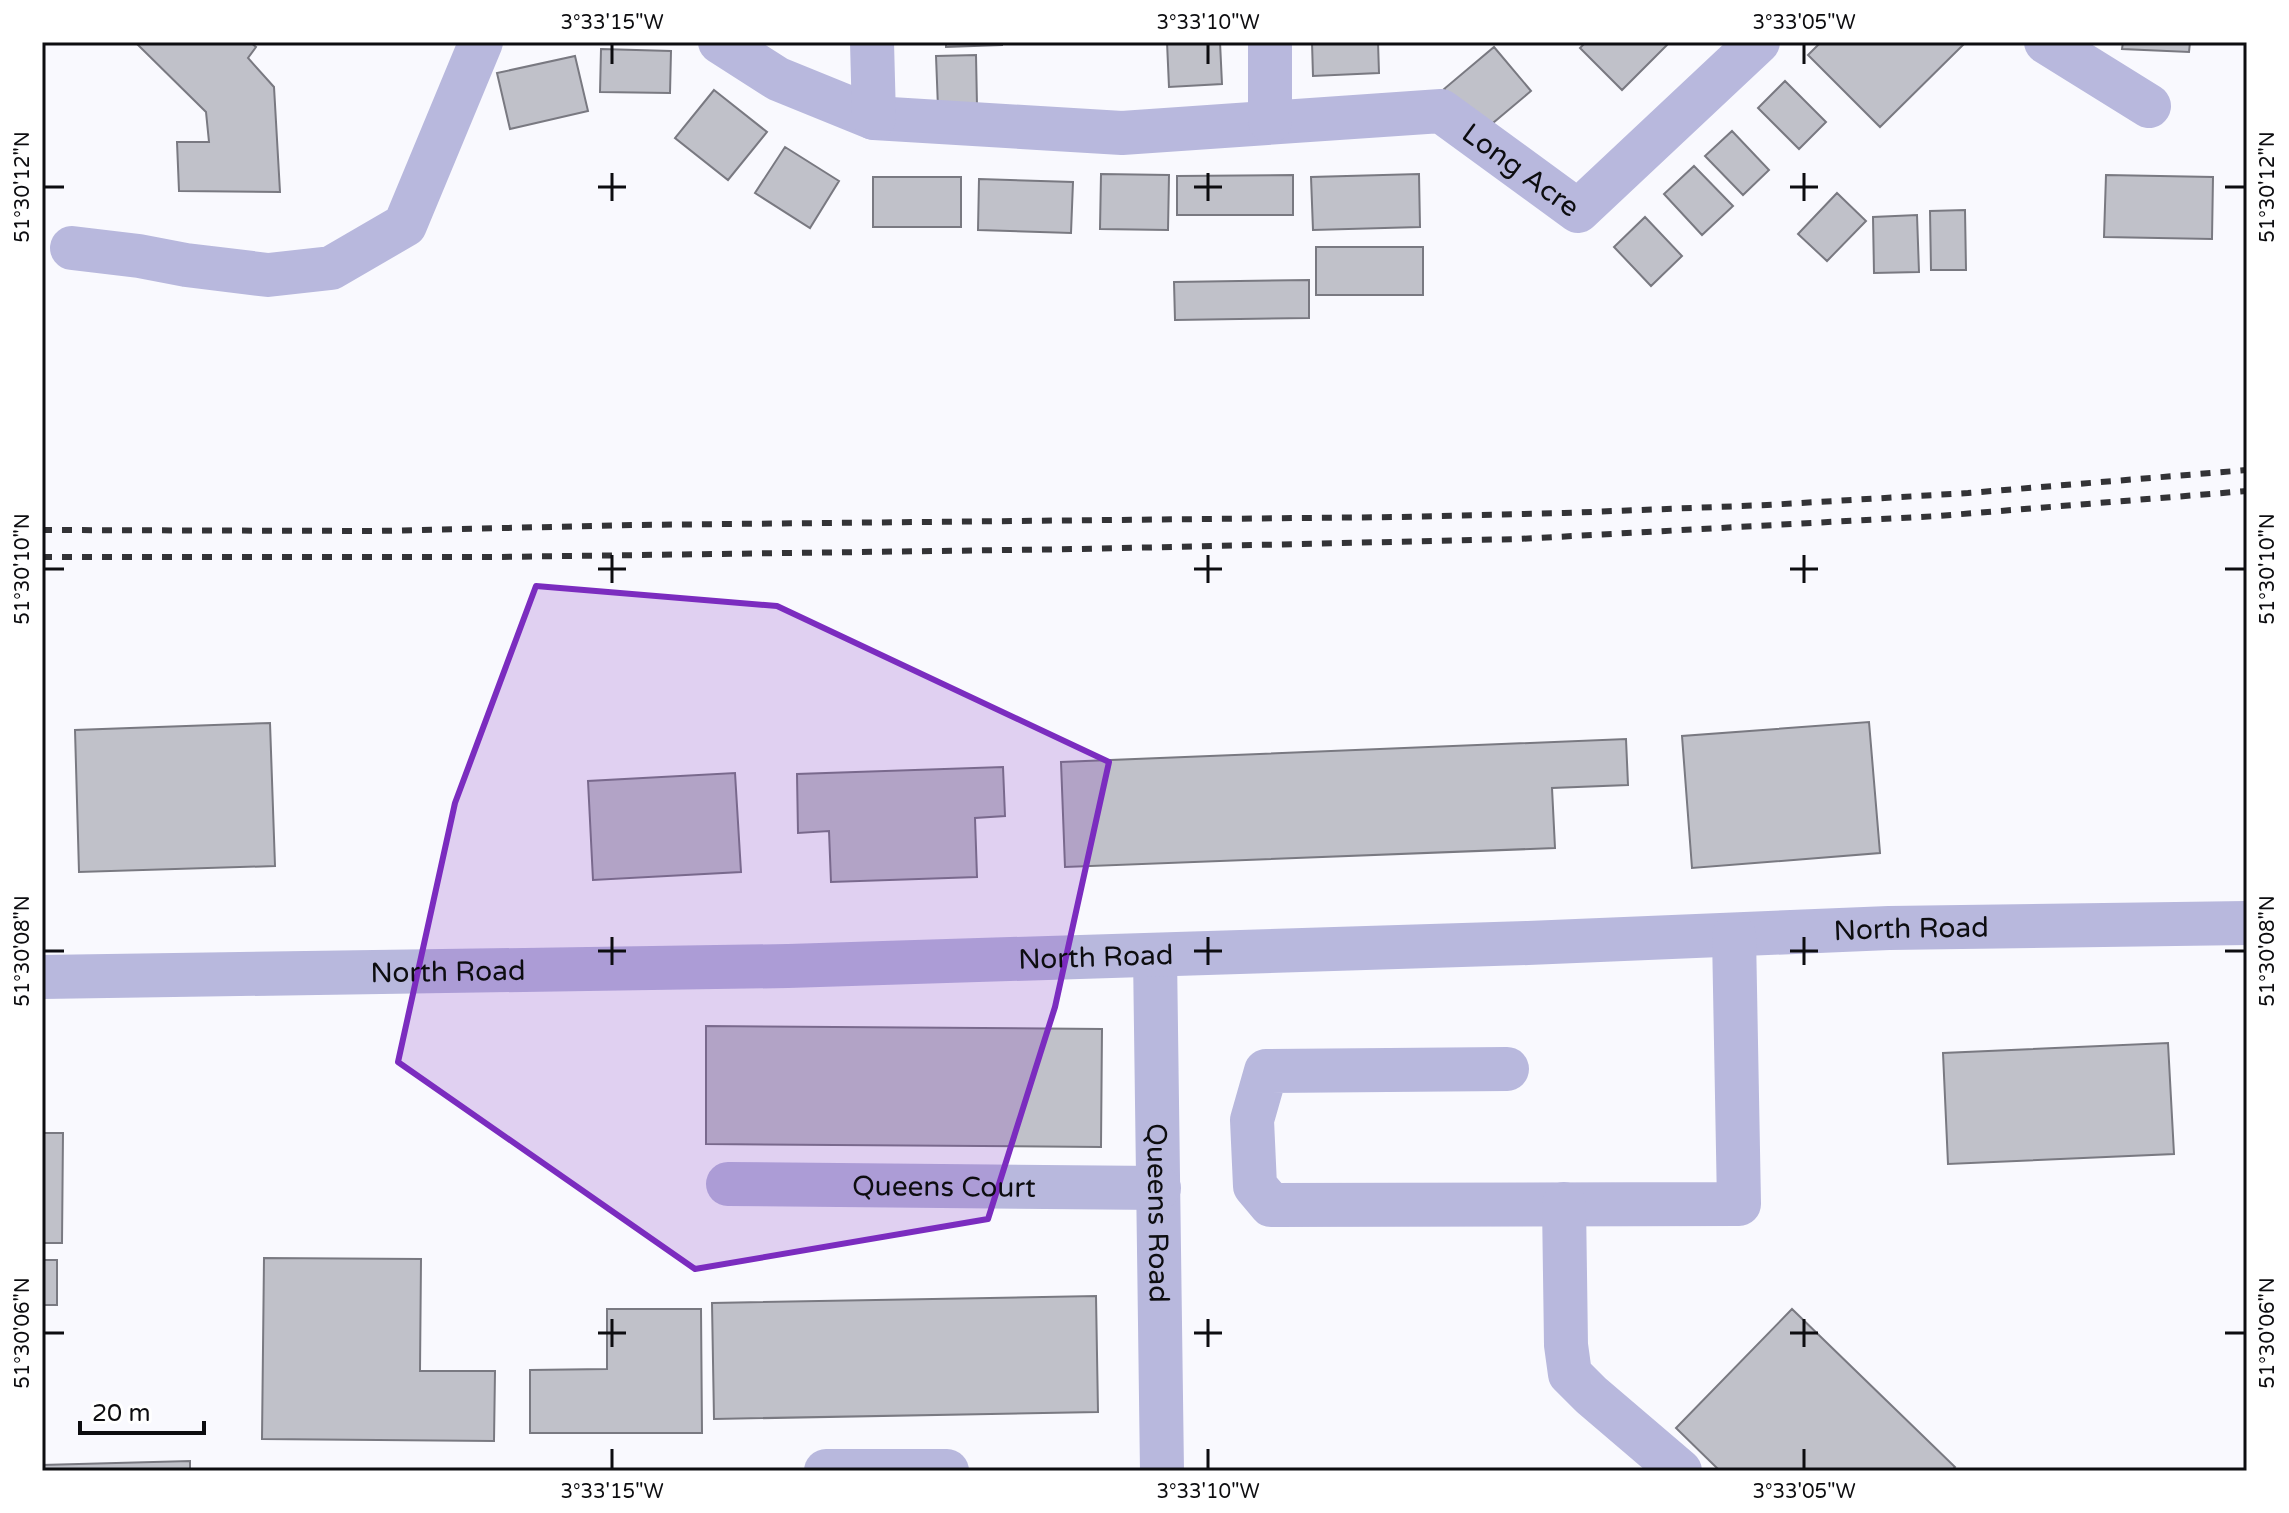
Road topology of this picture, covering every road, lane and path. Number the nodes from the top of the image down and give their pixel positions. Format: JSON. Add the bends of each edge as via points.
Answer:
{"nodes":[{"id":1,"x":481,"y":42,"type":"edge"},
{"id":2,"x":720,"y":42,"type":"edge"},
{"id":3,"x":872,"y":42,"type":"edge"},
{"id":4,"x":1270,"y":42,"type":"edge"},
{"id":5,"x":1758,"y":42,"type":"edge"},
{"id":6,"x":2046,"y":42,"type":"edge"},
{"id":7,"x":2149,"y":106,"type":"dead end"},
{"id":8,"x":874,"y":118,"type":"junction"},
{"id":9,"x":1270,"y":121,"type":"junction"},
{"id":10,"x":72,"y":248,"type":"dead end"},
{"id":11,"x":2247,"y":923,"type":"edge"},
{"id":12,"x":1734,"y":935,"type":"junction"},
{"id":13,"x":1155,"y":955,"type":"junction"},
{"id":14,"x":42,"y":977,"type":"edge"},
{"id":15,"x":1507,"y":1069,"type":"dead end"},
{"id":16,"x":728,"y":1184,"type":"dead end"},
{"id":17,"x":1159,"y":1188,"type":"junction"},
{"id":18,"x":1564,"y":1204,"type":"junction"},
{"id":19,"x":826,"y":1471,"type":"edge"},
{"id":20,"x":947,"y":1471,"type":"edge"},
{"id":21,"x":1162,"y":1471,"type":"edge"},
{"id":22,"x":1680,"y":1471,"type":"edge"}],
"edges":[{"from":1,"to":10,"type":"street","via":[[405,225],[331,268],[268,275]]},
{"from":2,"to":8,"type":"street","name":"Long Acre","via":[[778,79]]},
{"from":3,"to":8,"type":"street"},
{"from":4,"to":9,"type":"street"},
{"from":5,"to":9,"type":"street","name":"Long Acre","via":[[1578,211],[1441,111]]},
{"from":6,"to":7,"type":"street"},
{"from":8,"to":9,"type":"street","name":"Long Acre","via":[[1122,133]]},
{"from":11,"to":12,"type":"street","name":"North Road"},
{"from":12,"to":13,"type":"street","name":"North Road"},
{"from":12,"to":18,"type":"street","via":[[1739,1204]]},
{"from":13,"to":14,"type":"street","name":"North Road"},
{"from":13,"to":17,"type":"street","name":"Queens Road"},
{"from":15,"to":18,"type":"street","via":[[1266,1071],[1252,1120],[1255,1186],[1271,1205]]},
{"from":16,"to":17,"type":"street","name":"Queens Court"},
{"from":17,"to":21,"type":"street","name":"Queens Road"},
{"from":18,"to":22,"type":"street","via":[[1570,1374]]},
{"from":19,"to":20,"type":"street"}]}
